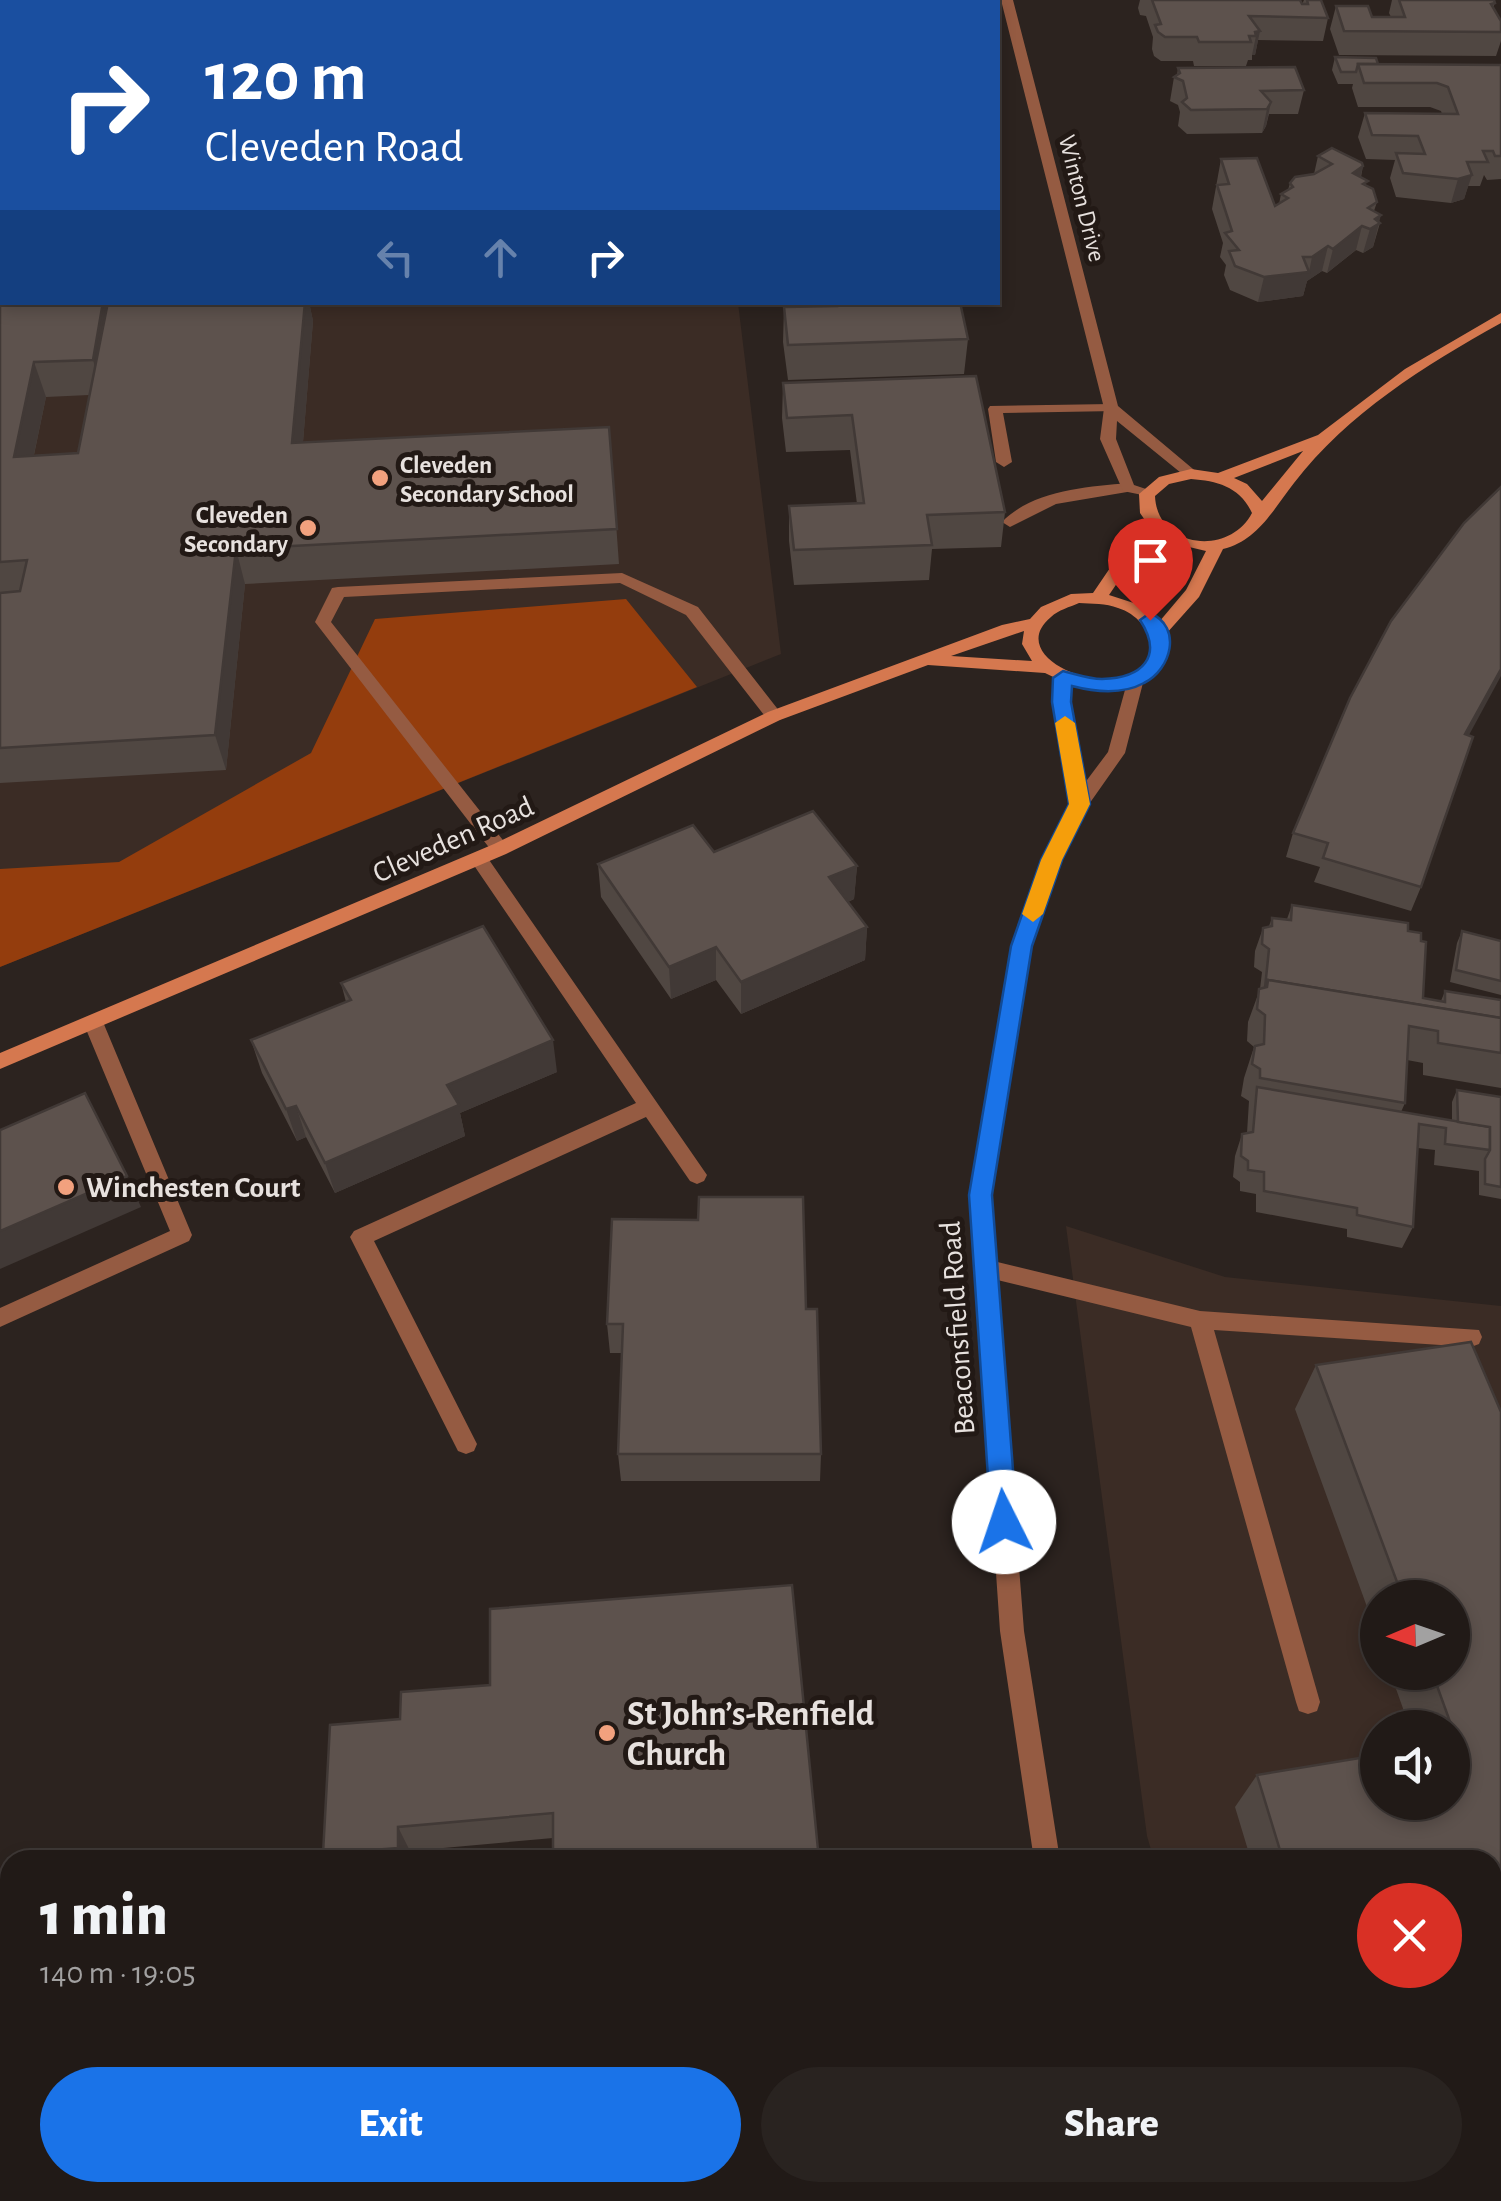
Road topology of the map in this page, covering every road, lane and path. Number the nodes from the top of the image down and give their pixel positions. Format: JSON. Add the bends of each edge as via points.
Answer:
{"nodes":[{"id":1,"x":1007,"y":0,"type":"edge"},
{"id":2,"x":1501,"y":317,"type":"edge"},
{"id":3,"x":1111,"y":408,"type":"junction"},
{"id":4,"x":1322,"y":439,"type":"junction"},
{"id":5,"x":1004,"y":462,"type":"dead end"},
{"id":6,"x":1191,"y":474,"type":"junction"},
{"id":7,"x":1221,"y":478,"type":"junction"},
{"id":8,"x":1128,"y":488,"type":"junction"},
{"id":9,"x":1147,"y":494,"type":"junction"},
{"id":10,"x":1260,"y":513,"type":"junction"},
{"id":11,"x":1010,"y":522,"type":"dead end"},
{"id":12,"x":1154,"y":525,"type":"junction"},
{"id":13,"x":1216,"y":546,"type":"junction"},
{"id":14,"x":1098,"y":598,"type":"junction"},
{"id":15,"x":1032,"y":624,"type":"junction"},
{"id":16,"x":1158,"y":632,"type":"junction"},
{"id":17,"x":926,"y":660,"type":"junction"},
{"id":18,"x":1045,"y":667,"type":"junction"},
{"id":19,"x":1063,"y":678,"type":"junction"},
{"id":20,"x":1136,"y":680,"type":"junction"},
{"id":21,"x":774,"y":716,"type":"junction"},
{"id":22,"x":1080,"y":804,"type":"junction"},
{"id":23,"x":500,"y":849,"type":"junction"},
{"id":24,"x":478,"y":859,"type":"junction"},
{"id":25,"x":94,"y":1022,"type":"junction"},
{"id":26,"x":0,"y":1061,"type":"edge"},
{"id":27,"x":649,"y":1106,"type":"junction"},
{"id":28,"x":697,"y":1175,"type":"dead end"},
{"id":29,"x":985,"y":1268,"type":"junction"},
{"id":30,"x":0,"y":1318,"type":"edge"},
{"id":31,"x":1200,"y":1320,"type":"junction"},
{"id":32,"x":1470,"y":1337,"type":"dead end"},
{"id":33,"x":466,"y":1444,"type":"dead end"},
{"id":34,"x":1308,"y":1702,"type":"dead end"},
{"id":35,"x":1046,"y":1850,"type":"edge"}],
"edges":[{"from":1,"to":3,"type":"street","name":"Winton Drive"},
{"from":2,"to":4,"type":"street","via":[[1410,368]]},
{"from":3,"to":5,"type":"street","via":[[995,409]]},
{"from":3,"to":6,"type":"street"},
{"from":3,"to":8,"type":"street","name":"Winton Drive","via":[[1108,439]]},
{"from":4,"to":7,"type":"street"},
{"from":4,"to":10,"type":"street"},
{"from":6,"to":7,"type":"street"},
{"from":6,"to":9,"type":"street","via":[[1164,480]]},
{"from":7,"to":10,"type":"street","via":[[1246,490]]},
{"from":8,"to":9,"type":"street"},
{"from":8,"to":11,"type":"street","via":[[1030,506]]},
{"from":9,"to":12,"type":"street","via":[[1146,515]]},
{"from":10,"to":13,"type":"street","via":[[1248,535]]},
{"from":12,"to":13,"type":"street","via":[[1187,543]]},
{"from":12,"to":14,"type":"street"},
{"from":13,"to":16,"type":"street","via":[[1204,578]]},
{"from":14,"to":15,"type":"street","name":"Cleveden Road","via":[[1058,603]]},
{"from":14,"to":16,"type":"street","via":[[1135,609]]},
{"from":15,"to":17,"type":"street","name":"Cleveden Road"},
{"from":15,"to":18,"type":"street","via":[[1033,654]]},
{"from":16,"to":20,"type":"street","via":[[1162,650],[1154,667]]},
{"from":17,"to":18,"type":"street","name":"Cleveden Road"},
{"from":17,"to":21,"type":"street","name":"Cleveden Road"},
{"from":18,"to":19,"type":"street","name":"Cleveden Road"},
{"from":19,"to":20,"type":"street","name":"Cleveden Road","via":[[1100,686]]},
{"from":19,"to":22,"type":"street","via":[[1061,702]]},
{"from":20,"to":22,"type":"street","name":"Beaconsfield Road","via":[[1116,753]]},
{"from":21,"to":23,"type":"street","name":"Cleveden Road"},
{"from":21,"to":23,"type":"street","via":[[692,611],[622,578],[338,592],[323,622]]},
{"from":22,"to":29,"type":"street","name":"Beaconsfield Road","via":[[1022,946],[980,1195]]},
{"from":23,"to":24,"type":"street","name":"Cleveden Road"},
{"from":24,"to":25,"type":"street","name":"Cleveden Road"},
{"from":24,"to":27,"type":"street"},
{"from":25,"to":26,"type":"street","name":"Cleveden Road"},
{"from":25,"to":30,"type":"street","via":[[182,1235]]},
{"from":27,"to":28,"type":"street"},
{"from":27,"to":33,"type":"street","via":[[361,1236]]},
{"from":29,"to":31,"type":"street"},
{"from":29,"to":35,"type":"street","name":"Beaconsfield Road","via":[[1012,1631]]},
{"from":31,"to":32,"type":"street"},
{"from":31,"to":34,"type":"street"}]}
